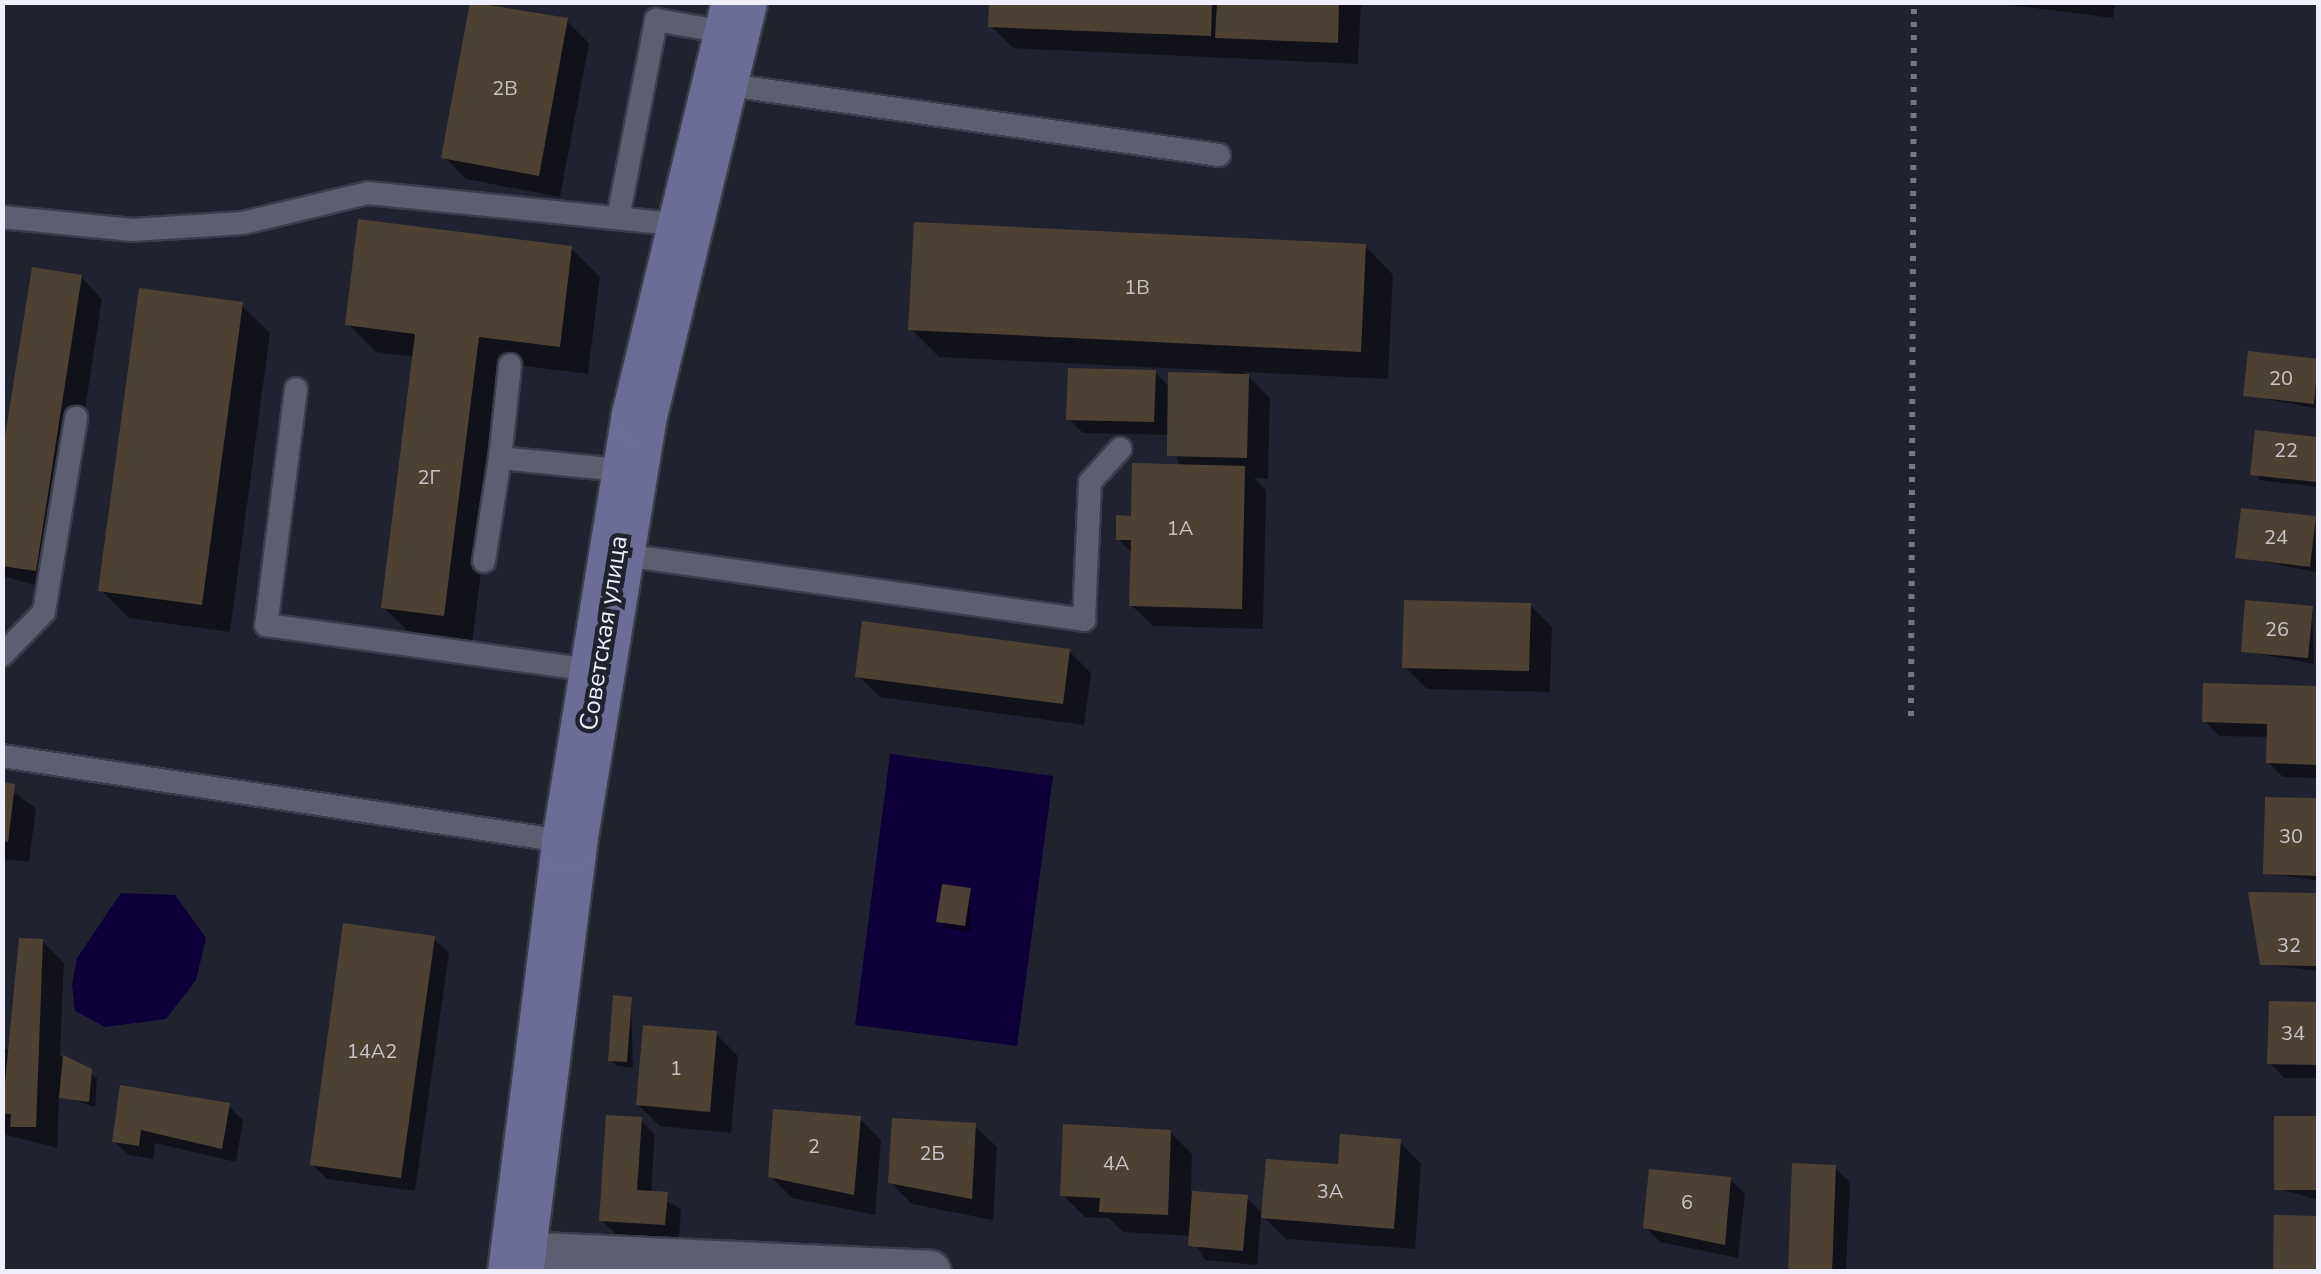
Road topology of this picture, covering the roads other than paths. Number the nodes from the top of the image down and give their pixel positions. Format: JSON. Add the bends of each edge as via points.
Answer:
{"nodes":[{"id":1,"x":731,"y":40,"type":"edge"},
{"id":2,"x":1218,"y":155,"type":"dead end"},
{"id":3,"x":2,"y":216,"type":"edge"},
{"id":4,"x":618,"y":218,"type":"junction"},
{"id":5,"x":686,"y":224,"type":"junction"},
{"id":6,"x":510,"y":365,"type":"dead end"},
{"id":7,"x":296,"y":389,"type":"dead end"},
{"id":8,"x":76,"y":418,"type":"dead end"},
{"id":9,"x":1120,"y":449,"type":"dead end"},
{"id":10,"x":500,"y":458,"type":"junction"},
{"id":11,"x":630,"y":471,"type":"junction"},
{"id":12,"x":616,"y":554,"type":"junction"},
{"id":13,"x":484,"y":562,"type":"dead end"},
{"id":14,"x":2,"y":655,"type":"edge"},
{"id":15,"x":597,"y":671,"type":"junction"},
{"id":16,"x":2,"y":756,"type":"edge"},
{"id":17,"x":569,"y":842,"type":"junction"},
{"id":18,"x":516,"y":1262,"type":"edge"},
{"id":19,"x":930,"y":1272,"type":"edge"}],
"edges":[{"from":1,"to":2,"type":"lane"},
{"from":1,"to":4,"type":"lane","via":[[656,20]]},
{"from":1,"to":5,"type":"main road","name":"Советская улица"},
{"from":3,"to":4,"type":"lane","via":[[132,230],[243,223],[368,193]]},
{"from":4,"to":5,"type":"lane"},
{"from":5,"to":11,"type":"main road","name":"Советская улица"},
{"from":6,"to":10,"type":"lane"},
{"from":7,"to":15,"type":"lane","via":[[266,624]]},
{"from":8,"to":14,"type":"lane","via":[[44,612]]},
{"from":9,"to":12,"type":"lane","via":[[1090,482],[1084,620]]},
{"from":10,"to":11,"type":"lane"},
{"from":10,"to":13,"type":"lane"},
{"from":11,"to":12,"type":"main road","name":"Советская улица"},
{"from":12,"to":15,"type":"main road","name":"Советская улица"},
{"from":15,"to":17,"type":"main road","name":"Советская улица"},
{"from":16,"to":17,"type":"lane"},
{"from":17,"to":18,"type":"main road","name":"Советская улица"},
{"from":18,"to":19,"type":"street"}]}
